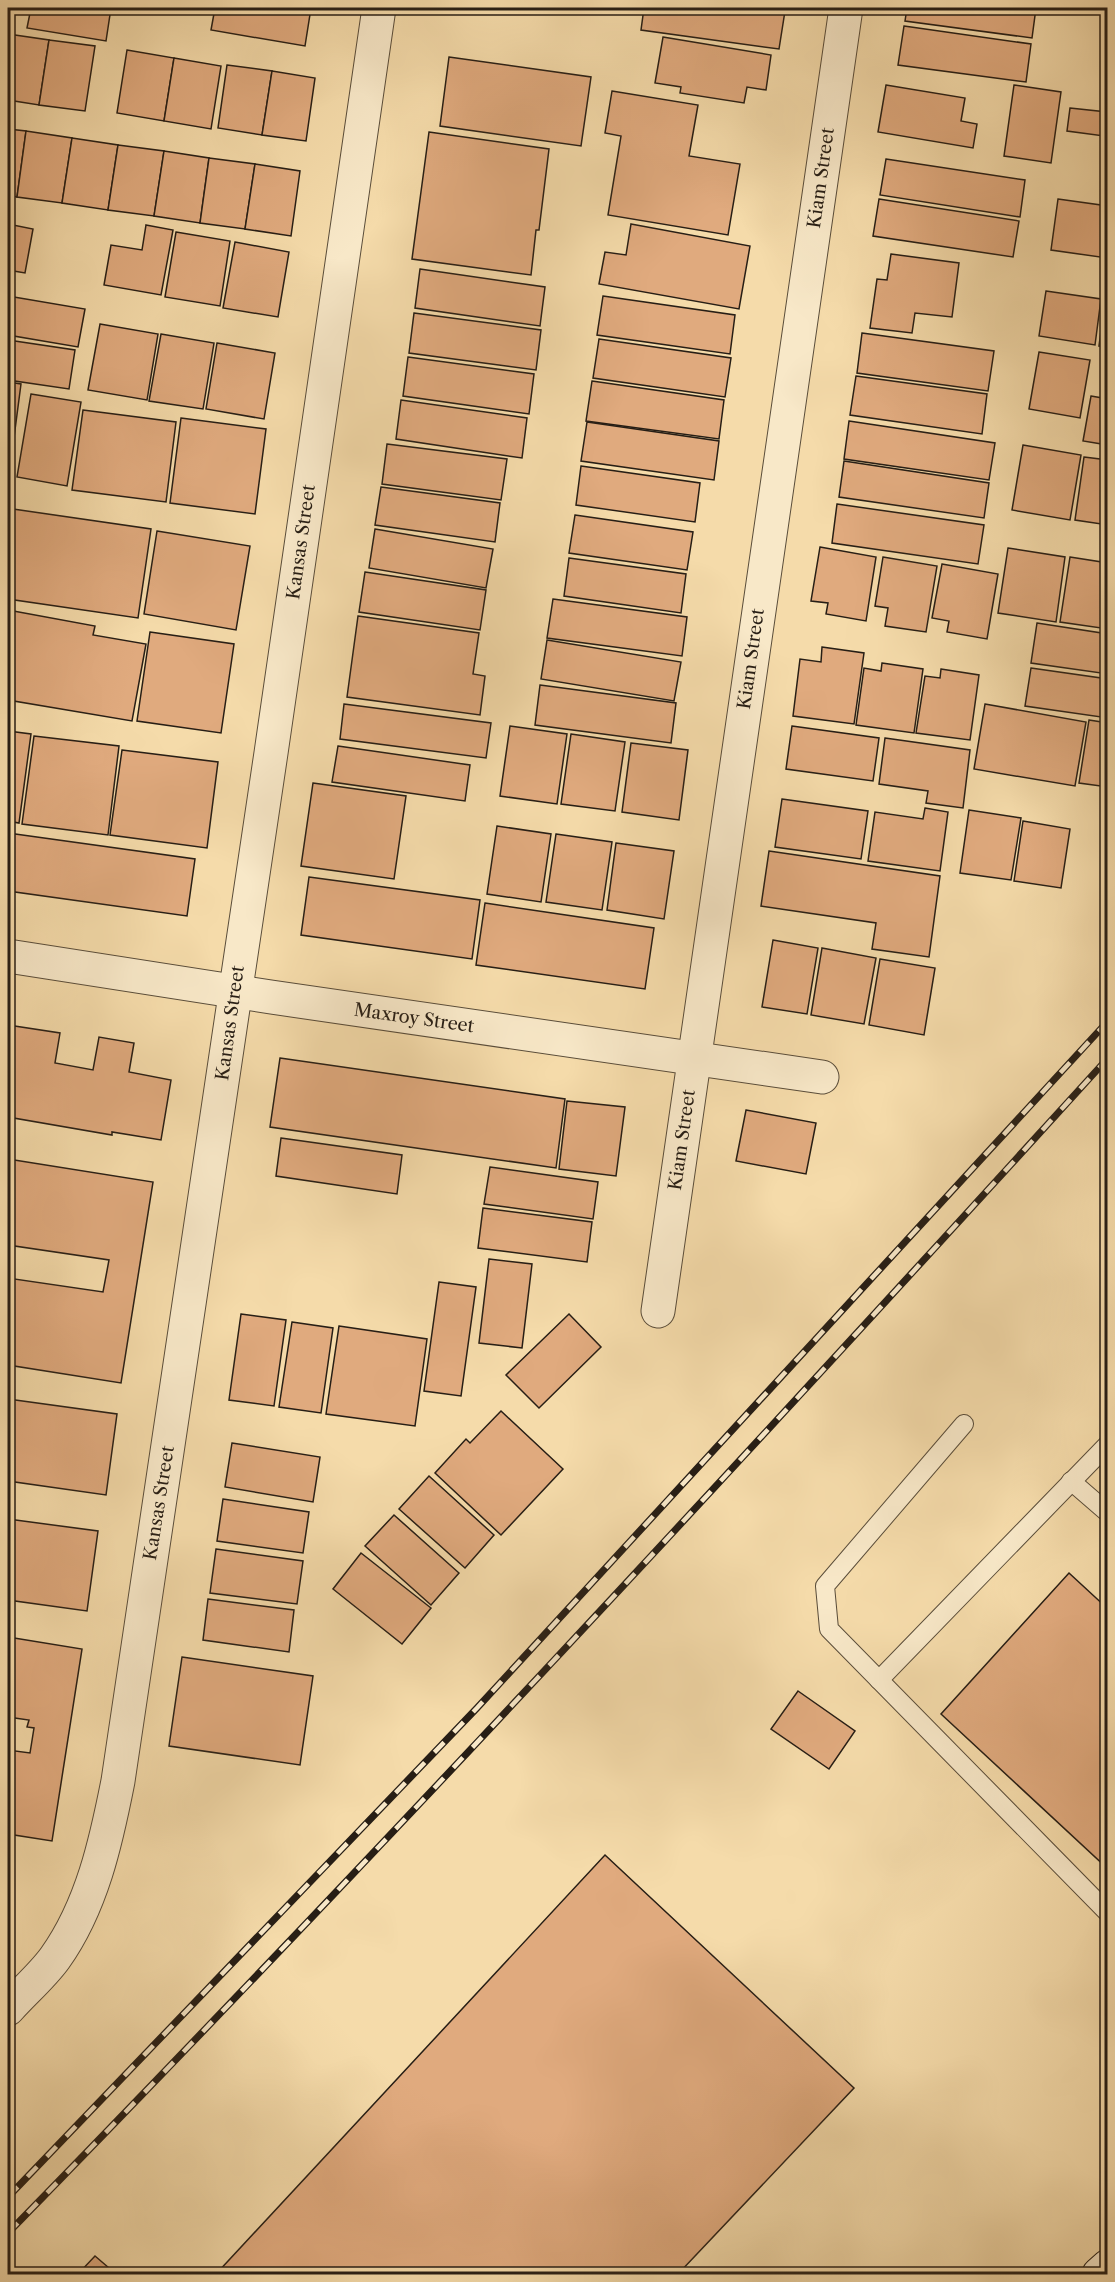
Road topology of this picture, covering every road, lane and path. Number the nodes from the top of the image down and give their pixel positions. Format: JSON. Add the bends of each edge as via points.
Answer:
{"nodes":[{"id":1,"x":378,"y":8,"type":"edge"},
{"id":2,"x":846,"y":8,"type":"edge"},
{"id":3,"x":8,"y":956,"type":"edge"},
{"id":4,"x":234,"y":991,"type":"junction"},
{"id":5,"x":694,"y":1059,"type":"junction"},
{"id":6,"x":822,"y":1077,"type":"dead end"},
{"id":7,"x":658,"y":1311,"type":"dead end"},
{"id":8,"x":964,"y":1424,"type":"dead end"},
{"id":9,"x":1107,"y":1444,"type":"edge"},
{"id":10,"x":1071,"y":1481,"type":"junction"},
{"id":11,"x":1107,"y":1514,"type":"edge"},
{"id":12,"x":879,"y":1680,"type":"junction"},
{"id":13,"x":1107,"y":1913,"type":"edge"},
{"id":14,"x":8,"y":2009,"type":"edge"},
{"id":15,"x":1107,"y":2266,"type":"edge"},
{"id":16,"x":1099,"y":2274,"type":"edge"}],
"edges":[{"from":1,"to":4,"type":"street","name":"Kansas Street"},
{"from":2,"to":5,"type":"street","name":"Kiam Street"},
{"from":3,"to":4,"type":"street","name":"Maxroy Street"},
{"from":4,"to":5,"type":"street","name":"Maxroy Street"},
{"from":4,"to":14,"type":"street","name":"Kansas Street","via":[[106,1842],[76,1925],[54,1959]]},
{"from":5,"to":6,"type":"street","name":"Maxroy Street"},
{"from":5,"to":7,"type":"street","name":"Kiam Street"},
{"from":8,"to":12,"type":"lane","via":[[825,1586],[829,1629]]},
{"from":9,"to":10,"type":"lane"},
{"from":10,"to":11,"type":"lane"},
{"from":10,"to":12,"type":"lane"},
{"from":12,"to":13,"type":"lane"},
{"from":15,"to":16,"type":"street"}]}
